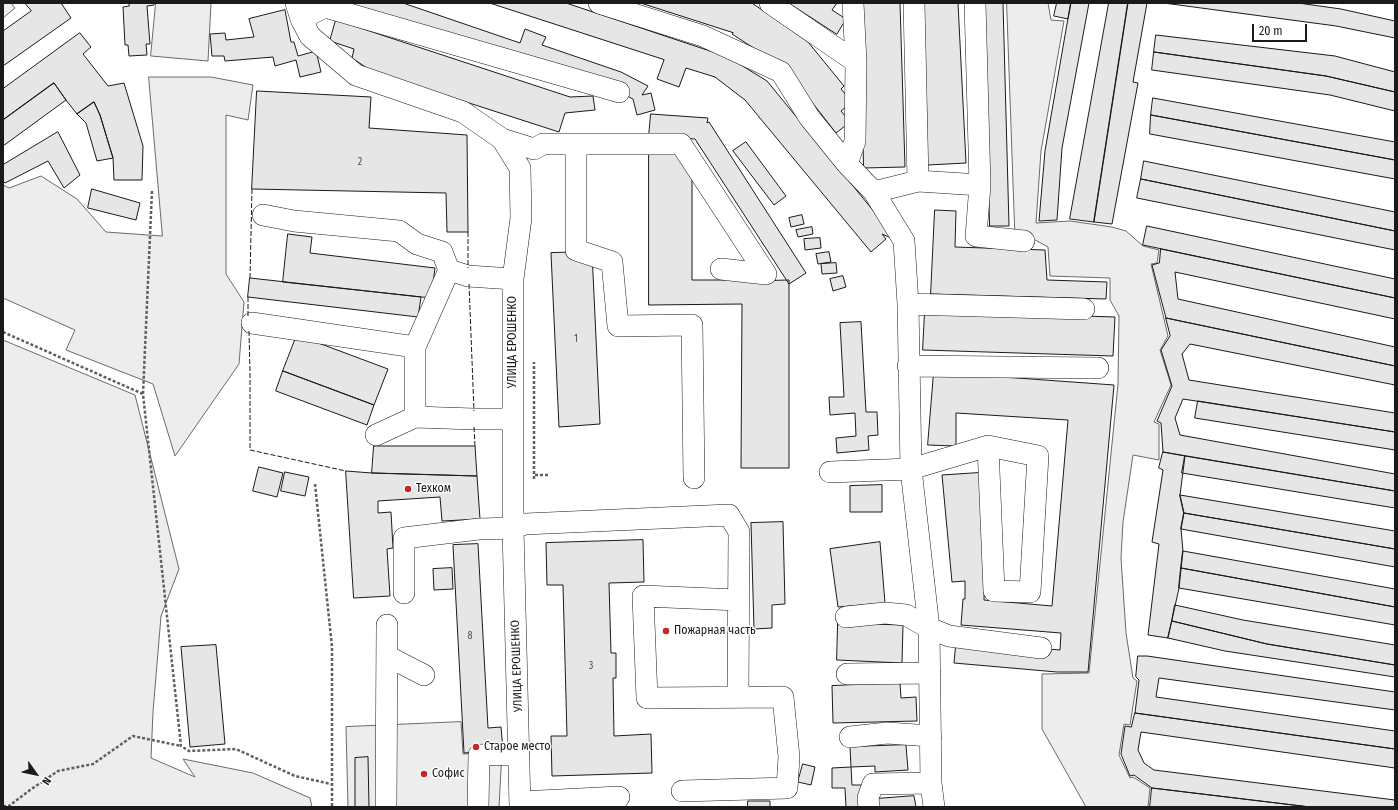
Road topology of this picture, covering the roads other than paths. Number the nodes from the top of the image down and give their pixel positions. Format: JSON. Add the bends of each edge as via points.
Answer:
{"nodes":[{"id":1,"x":599,"y":3,"type":"edge"},
{"id":2,"x":770,"y":3,"type":"edge"},
{"id":3,"x":854,"y":3,"type":"edge"},
{"id":4,"x":914,"y":3,"type":"edge"},
{"id":5,"x":974,"y":3,"type":"edge"},
{"id":6,"x":298,"y":11,"type":"edge"},
{"id":7,"x":856,"y":62,"type":"junction"},
{"id":8,"x":619,"y":92,"type":"dead end"},
{"id":9,"x":502,"y":138,"type":"junction"},
{"id":10,"x":576,"y":144,"type":"junction"},
{"id":11,"x":847,"y":164,"type":"junction"},
{"id":12,"x":918,"y":181,"type":"junction"},
{"id":13,"x":980,"y":185,"type":"junction"},
{"id":14,"x":874,"y":192,"type":"junction"},
{"id":15,"x":263,"y":215,"type":"dead end"},
{"id":16,"x":1024,"y":241,"type":"dead end"},
{"id":17,"x":721,"y":269,"type":"dead end"},
{"id":18,"x":449,"y":270,"type":"junction"},
{"id":19,"x":513,"y":279,"type":"junction"},
{"id":20,"x":908,"y":304,"type":"junction"},
{"id":21,"x":1084,"y":309,"type":"dead end"},
{"id":22,"x":252,"y":323,"type":"dead end"},
{"id":23,"x":415,"y":348,"type":"junction"},
{"id":24,"x":908,"y":366,"type":"junction"},
{"id":25,"x":1098,"y":368,"type":"dead end"},
{"id":26,"x":415,"y":417,"type":"junction"},
{"id":27,"x":513,"y":418,"type":"junction"},
{"id":28,"x":376,"y":435,"type":"dead end"},
{"id":29,"x":988,"y":446,"type":"junction"},
{"id":30,"x":911,"y":469,"type":"junction"},
{"id":31,"x":830,"y":472,"type":"dead end"},
{"id":32,"x":694,"y":478,"type":"dead end"},
{"id":33,"x":513,"y":528,"type":"junction"},
{"id":34,"x":404,"y":593,"type":"dead end"},
{"id":35,"x":738,"y":600,"type":"junction"},
{"id":36,"x":846,"y":617,"type":"dead end"},
{"id":37,"x":387,"y":625,"type":"dead end"},
{"id":38,"x":929,"y":628,"type":"junction"},
{"id":39,"x":1041,"y":648,"type":"dead end"},
{"id":40,"x":387,"y":656,"type":"junction"},
{"id":41,"x":930,"y":673,"type":"junction"},
{"id":42,"x":846,"y":674,"type":"dead end"},
{"id":43,"x":424,"y":675,"type":"dead end"},
{"id":44,"x":738,"y":697,"type":"junction"},
{"id":45,"x":931,"y":736,"type":"junction"},
{"id":46,"x":850,"y":737,"type":"dead end"},
{"id":47,"x":519,"y":754,"type":"junction"},
{"id":48,"x":931,"y":783,"type":"junction"},
{"id":49,"x":682,"y":791,"type":"dead end"},
{"id":50,"x":520,"y":805,"type":"edge"},
{"id":51,"x":386,"y":807,"type":"edge"},
{"id":52,"x":478,"y":807,"type":"edge"},
{"id":53,"x":611,"y":807,"type":"edge"},
{"id":54,"x":869,"y":807,"type":"edge"},
{"id":55,"x":934,"y":807,"type":"edge"}],
"edges":[{"from":1,"to":11,"type":"street","via":[[703,36],[781,72],[809,117]]},
{"from":2,"to":7,"type":"street"},
{"from":3,"to":7,"type":"street"},
{"from":4,"to":12,"type":"street"},
{"from":5,"to":13,"type":"street"},
{"from":6,"to":8,"type":"street","via":[[325,7]]},
{"from":6,"to":9,"type":"street","name":"УЛИЦА ЕРОШЕНКО","via":[[310,36],[356,75],[463,112]]},
{"from":7,"to":11,"type":"street","via":[[855,141]]},
{"from":9,"to":10,"type":"street","via":[[534,149],[543,144]]},
{"from":9,"to":19,"type":"street","name":"УЛИЦА ЕРОШЕНКО","via":[[520,168],[521,218]]},
{"from":10,"to":17,"type":"street","via":[[681,144],[766,274]]},
{"from":10,"to":32,"type":"street","via":[[576,250],[612,262],[618,326],[692,325]]},
{"from":11,"to":14,"type":"street"},
{"from":12,"to":13,"type":"street"},
{"from":12,"to":14,"type":"street"},
{"from":13,"to":16,"type":"street","via":[[976,236]]},
{"from":14,"to":20,"type":"street","via":[[904,241]]},
{"from":15,"to":18,"type":"street","via":[[294,221],[399,231],[417,244],[442,252]]},
{"from":18,"to":19,"type":"street","via":[[468,276]]},
{"from":18,"to":23,"type":"street"},
{"from":19,"to":27,"type":"street","name":"УЛИЦА ЕРОШЕНКО"},
{"from":20,"to":21,"type":"street"},
{"from":20,"to":24,"type":"street"},
{"from":22,"to":23,"type":"street"},
{"from":23,"to":26,"type":"street"},
{"from":24,"to":25,"type":"street"},
{"from":24,"to":30,"type":"street"},
{"from":26,"to":27,"type":"street"},
{"from":26,"to":28,"type":"street"},
{"from":27,"to":33,"type":"street","name":"УЛИЦА ЕРОШЕНКО"},
{"from":29,"to":29,"type":"street","via":[[1038,456],[1030,592],[994,591]]},
{"from":29,"to":30,"type":"street"},
{"from":30,"to":31,"type":"street"},
{"from":30,"to":38,"type":"street"},
{"from":33,"to":34,"type":"street","via":[[479,529],[404,538]]},
{"from":33,"to":35,"type":"street","via":[[526,524],[728,514],[739,532]]},
{"from":33,"to":47,"type":"street","name":"УЛИЦА ЕРОШЕНКО"},
{"from":35,"to":44,"type":"street"},
{"from":35,"to":44,"type":"street","via":[[643,596],[647,698]]},
{"from":36,"to":38,"type":"street","via":[[886,613],[906,615]]},
{"from":37,"to":40,"type":"street"},
{"from":38,"to":39,"type":"street","via":[[949,636]]},
{"from":38,"to":41,"type":"street"},
{"from":40,"to":43,"type":"street"},
{"from":40,"to":51,"type":"street"},
{"from":41,"to":42,"type":"street"},
{"from":41,"to":45,"type":"street"},
{"from":44,"to":49,"type":"street","via":[[783,697],[789,758],[786,788]]},
{"from":45,"to":46,"type":"street","via":[[887,733]]},
{"from":45,"to":48,"type":"street"},
{"from":47,"to":50,"type":"street","name":"УЛИЦА ЕРОШЕНКО"},
{"from":47,"to":52,"type":"street","via":[[479,755]]},
{"from":48,"to":54,"type":"street","via":[[873,784],[868,798]]},
{"from":48,"to":55,"type":"street"},
{"from":50,"to":53,"type":"street","via":[[619,796]]}]}
